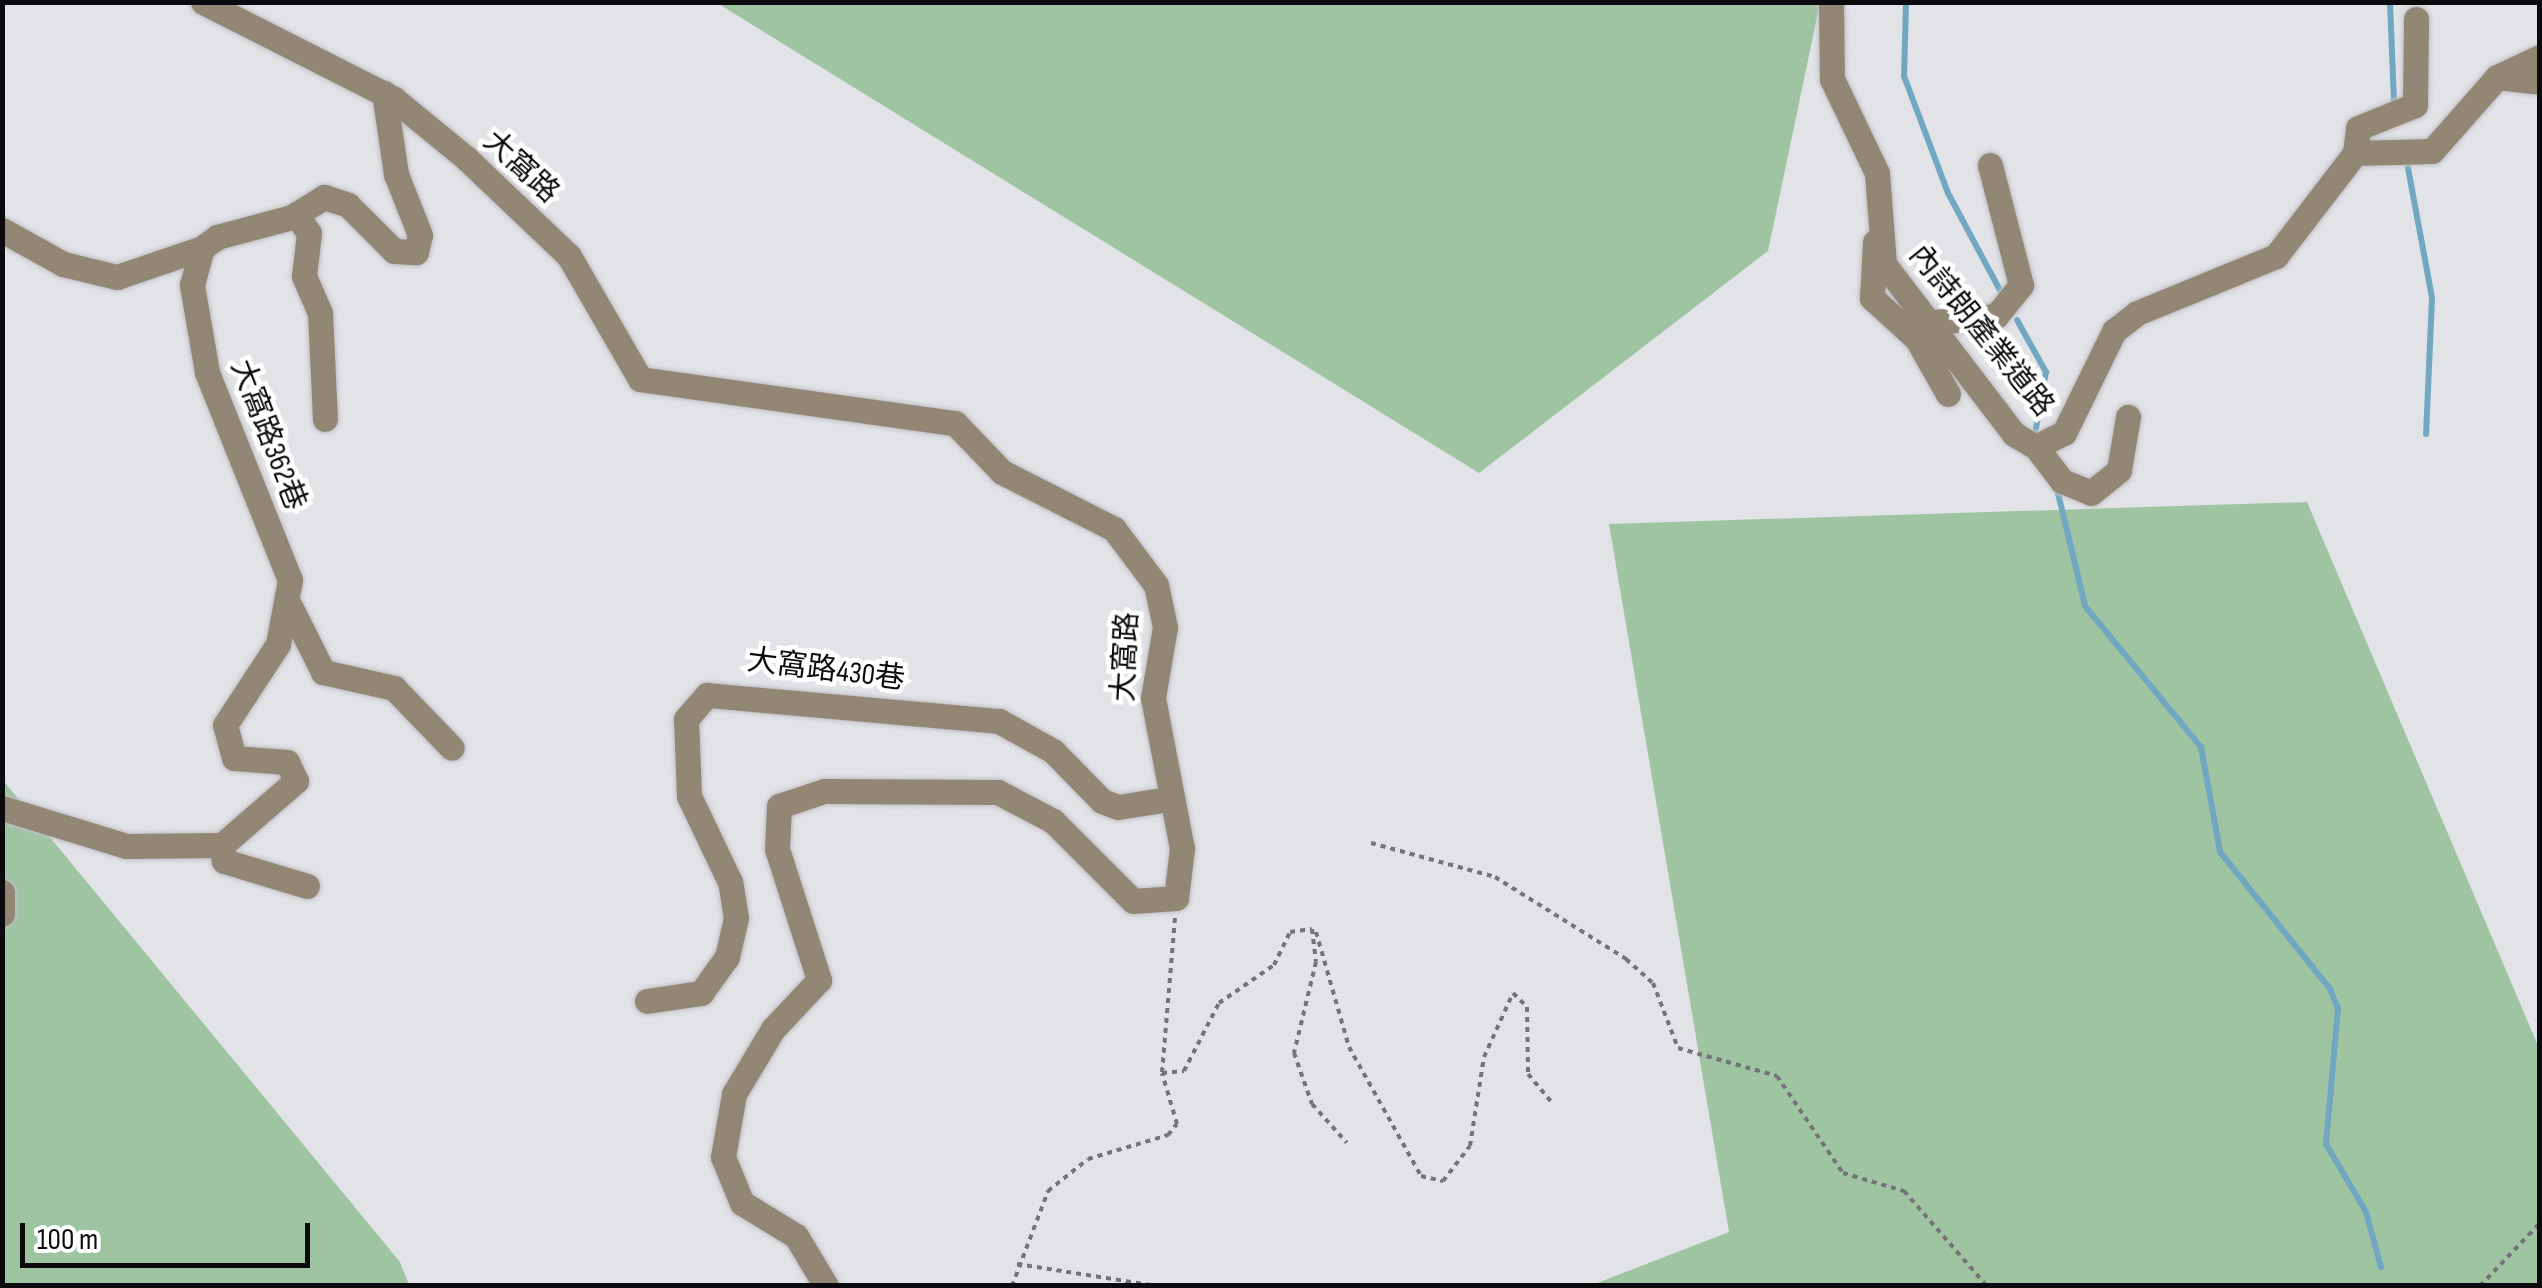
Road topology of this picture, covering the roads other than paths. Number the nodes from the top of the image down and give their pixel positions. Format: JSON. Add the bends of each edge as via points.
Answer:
{"nodes":[{"id":1,"x":202,"y":2,"type":"edge"},
{"id":2,"x":1831,"y":2,"type":"edge"},
{"id":3,"x":2416,"y":19,"type":"dead end"},
{"id":4,"x":2540,"y":57,"type":"edge"},
{"id":5,"x":2497,"y":77,"type":"junction"},
{"id":6,"x":2540,"y":82,"type":"edge"},
{"id":7,"x":384,"y":93,"type":"junction"},
{"id":8,"x":2355,"y":153,"type":"junction"},
{"id":9,"x":1990,"y":165,"type":"dead end"},
{"id":10,"x":296,"y":214,"type":"junction"},
{"id":11,"x":2,"y":230,"type":"edge"},
{"id":12,"x":1875,"y":242,"type":"junction"},
{"id":13,"x":202,"y":248,"type":"junction"},
{"id":14,"x":1935,"y":322,"type":"junction"},
{"id":15,"x":1948,"y":394,"type":"dead end"},
{"id":16,"x":2128,"y":417,"type":"dead end"},
{"id":17,"x":325,"y":419,"type":"dead end"},
{"id":18,"x":2048,"y":442,"type":"junction"},
{"id":19,"x":290,"y":606,"type":"junction"},
{"id":20,"x":452,"y":748,"type":"dead end"},
{"id":21,"x":1168,"y":799,"type":"junction"},
{"id":22,"x":2,"y":808,"type":"edge"},
{"id":23,"x":222,"y":846,"type":"junction"},
{"id":24,"x":308,"y":886,"type":"dead end"},
{"id":25,"x":2,"y":892,"type":"edge"},
{"id":26,"x":2,"y":914,"type":"edge"},
{"id":27,"x":647,"y":1000,"type":"dead end"},
{"id":28,"x":826,"y":1286,"type":"edge"}],
"edges":[{"from":1,"to":7,"type":"lane","name":"大窩路"},
{"from":2,"to":12,"type":"lane","name":"內詩朗產業道路","via":[[1832,78],[1877,173]]},
{"from":3,"to":8,"type":"lane","name":"內詩朗產業道路","via":[[2415,105],[2358,128]]},
{"from":4,"to":5,"type":"lane"},
{"from":5,"to":6,"type":"lane"},
{"from":5,"to":8,"type":"lane","via":[[2432,151]]},
{"from":7,"to":10,"type":"lane","via":[[396,174],[420,235],[416,252],[394,251],[336,197]]},
{"from":7,"to":21,"type":"lane","name":"大窩路","via":[[569,256],[640,380],[955,423],[1002,472],[1131,542],[1163,605],[1153,698]]},
{"from":8,"to":18,"type":"lane","name":"內詩朗產業道路","via":[[2276,256],[2172,296],[2114,331]]},
{"from":9,"to":14,"type":"lane","via":[[2020,285],[1996,316]]},
{"from":10,"to":13,"type":"lane"},
{"from":10,"to":17,"type":"lane","via":[[309,233],[304,276],[320,313]]},
{"from":11,"to":13,"type":"lane","via":[[63,264],[118,277]]},
{"from":12,"to":14,"type":"lane","name":"內詩朗產業道路","via":[[1891,276]]},
{"from":12,"to":15,"type":"lane","via":[[1872,298],[1916,338]]},
{"from":13,"to":19,"type":"lane","name":"大窩路362巷","via":[[192,285],[207,372],[290,580]]},
{"from":14,"to":18,"type":"lane","name":"內詩朗產業道路","via":[[2014,434]]},
{"from":16,"to":18,"type":"lane","via":[[2119,470],[2091,494],[2062,481]]},
{"from":19,"to":20,"type":"lane","via":[[323,672],[394,688]]},
{"from":19,"to":23,"type":"lane","via":[[278,644],[225,725],[234,758],[287,762],[296,781]]},
{"from":21,"to":27,"type":"lane","name":"大窩路430巷","via":[[1118,808],[1102,801],[1053,752],[999,721],[707,695],[686,720],[689,796],[736,918],[727,957],[700,994]]},
{"from":21,"to":28,"type":"lane","name":"大窩路","via":[[1182,848],[1176,898],[1133,902],[1052,820],[998,792],[824,792],[779,806],[776,849],[819,980],[741,1081],[723,1128],[724,1157],[742,1203],[796,1236]]},
{"from":22,"to":23,"type":"lane","via":[[126,846]]},
{"from":23,"to":24,"type":"lane","via":[[235,870]]},
{"from":25,"to":26,"type":"lane"}]}
